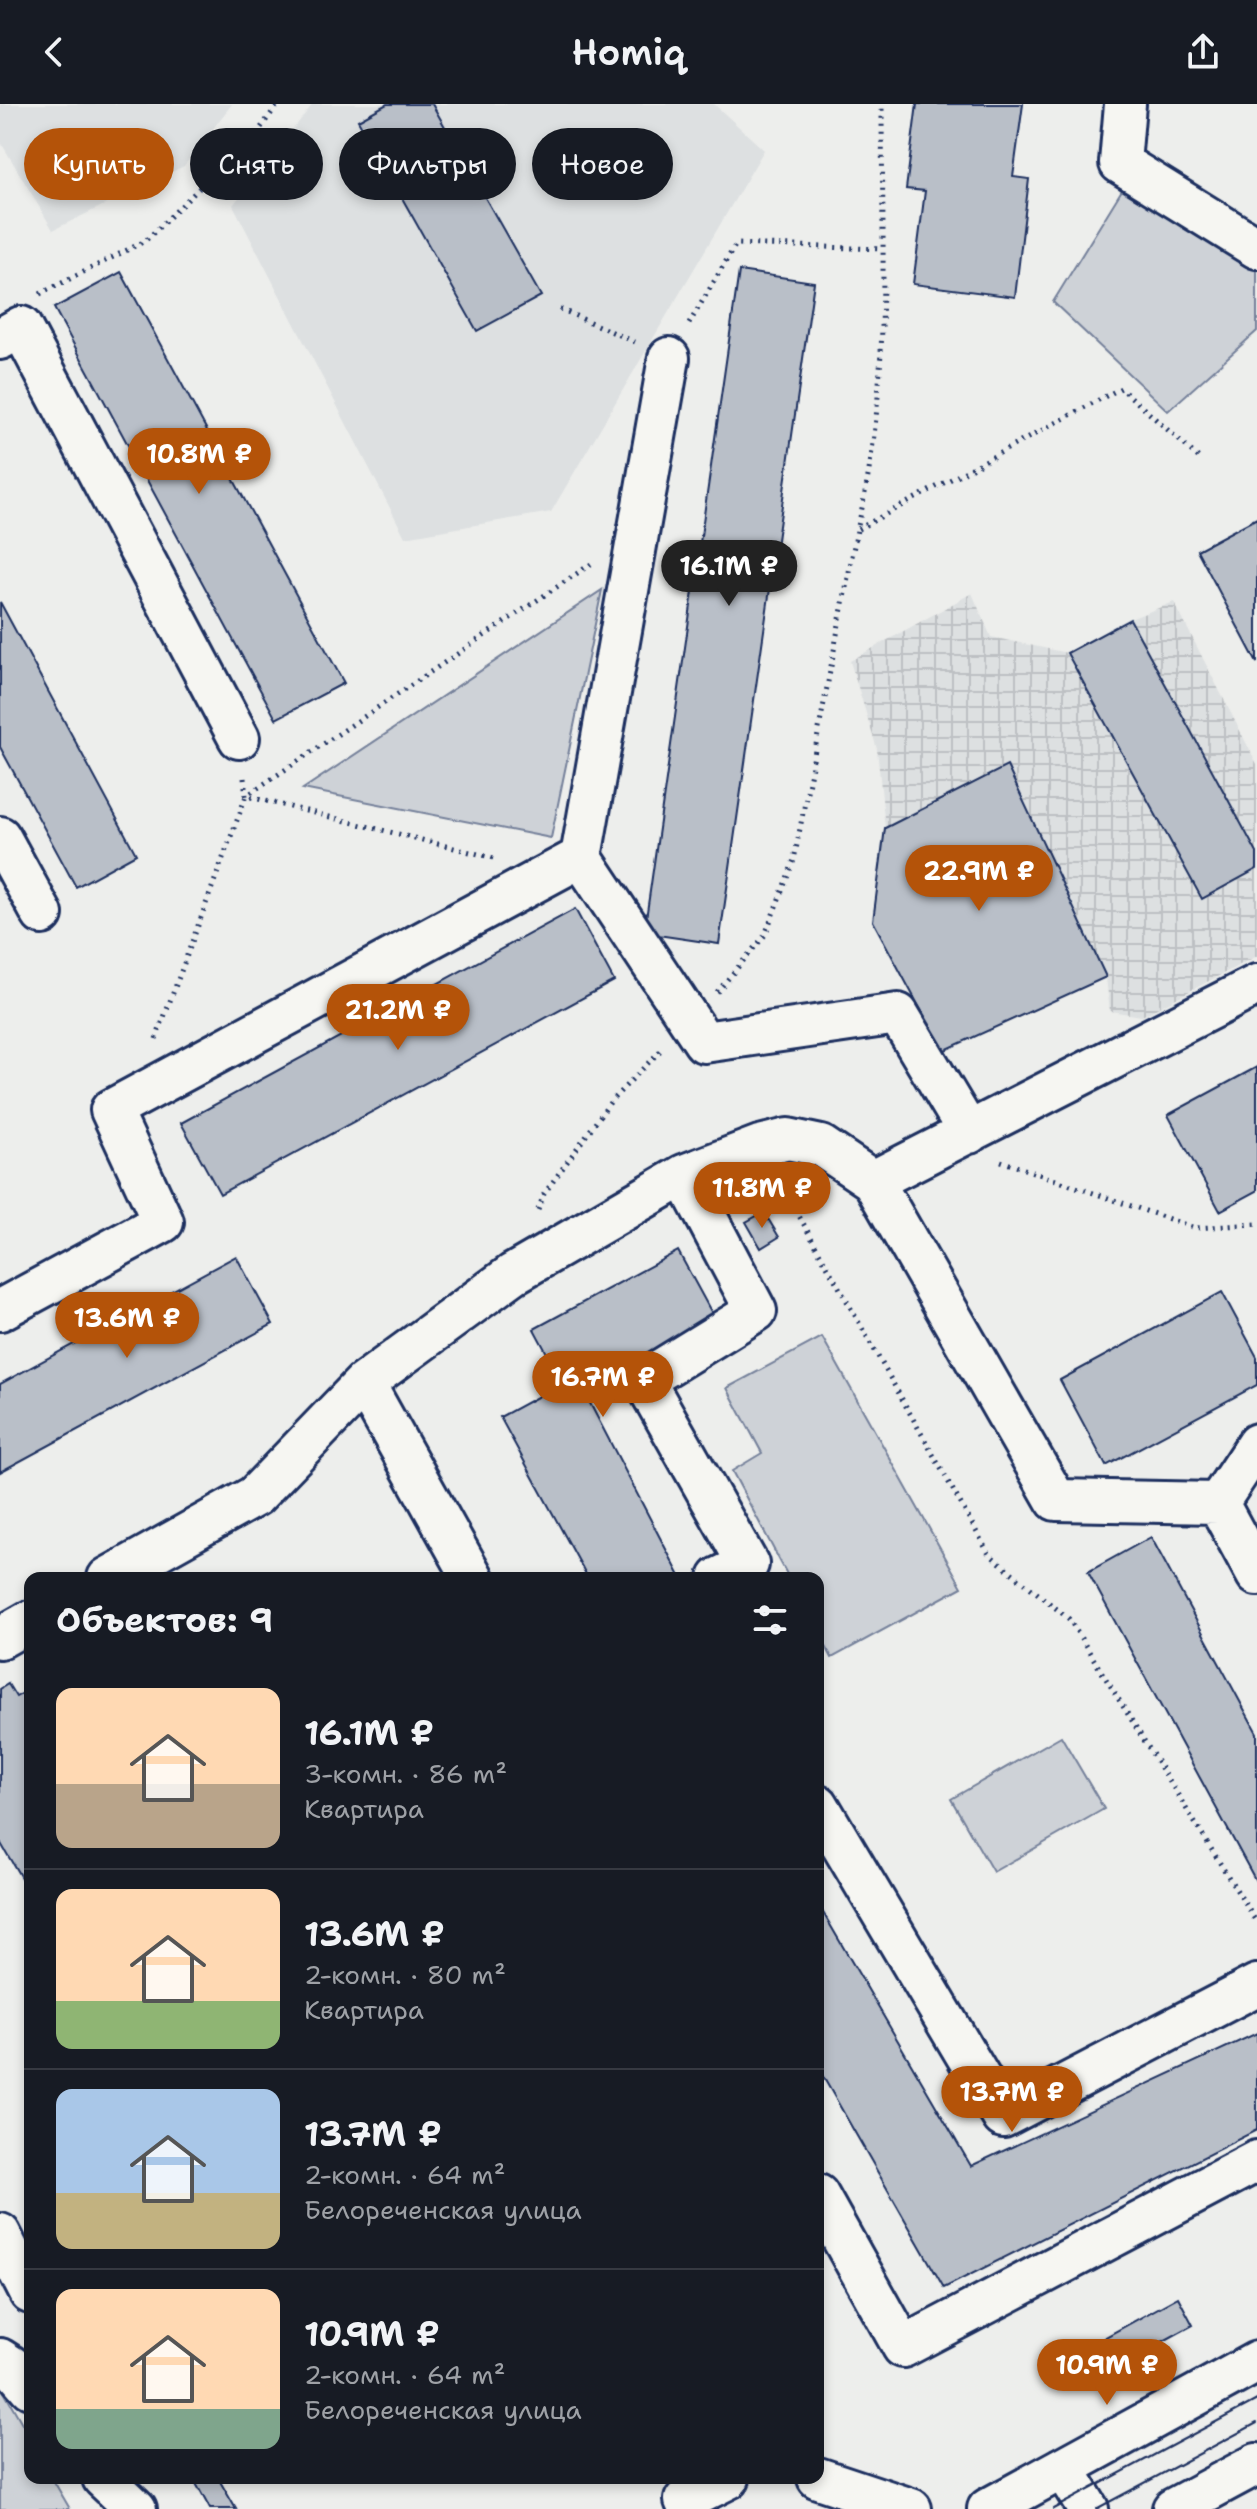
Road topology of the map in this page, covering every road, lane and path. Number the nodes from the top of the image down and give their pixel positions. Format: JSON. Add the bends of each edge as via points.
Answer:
{"nodes":[{"id":1,"x":278,"y":104,"type":"edge"},
{"id":2,"x":882,"y":104,"type":"edge"},
{"id":3,"x":1125,"y":104,"type":"edge"},
{"id":4,"x":1257,"y":248,"type":"edge"},
{"id":5,"x":882,"y":249,"type":"junction"},
{"id":6,"x":560,"y":309,"type":"dead end"},
{"id":7,"x":11,"y":333,"type":"edge"},
{"id":8,"x":669,"y":358,"type":"junction"},
{"id":9,"x":1199,"y":458,"type":"dead end"},
{"id":10,"x":857,"y":530,"type":"junction"},
{"id":11,"x":639,"y":533,"type":"junction"},
{"id":12,"x":239,"y":738,"type":"joint"},
{"id":13,"x":246,"y":796,"type":"junction"},
{"id":14,"x":0,"y":837,"type":"edge"},
{"id":15,"x":567,"y":865,"type":"junction"},
{"id":16,"x":42,"y":914,"type":"dead end"},
{"id":17,"x":1257,"y":985,"type":"edge"},
{"id":18,"x":691,"y":1021,"type":"junction"},
{"id":19,"x":135,"y":1097,"type":"junction"},
{"id":20,"x":959,"y":1138,"type":"junction"},
{"id":21,"x":760,"y":1146,"type":"junction"},
{"id":22,"x":684,"y":1175,"type":"junction"},
{"id":23,"x":873,"y":1181,"type":"junction"},
{"id":24,"x":1257,"y":1224,"type":"edge"},
{"id":25,"x":513,"y":1274,"type":"junction"},
{"id":26,"x":0,"y":1310,"type":"edge"},
{"id":27,"x":364,"y":1383,"type":"junction"},
{"id":28,"x":1257,"y":1444,"type":"edge"},
{"id":29,"x":1218,"y":1503,"type":"junction"},
{"id":30,"x":119,"y":1572,"type":"edge"},
{"id":31,"x":470,"y":1572,"type":"edge"},
{"id":32,"x":731,"y":1572,"type":"edge"},
{"id":33,"x":1257,"y":1575,"type":"edge"},
{"id":34,"x":24,"y":1624,"type":"edge"},
{"id":35,"x":0,"y":1638,"type":"edge"},
{"id":36,"x":824,"y":1815,"type":"edge"},
{"id":37,"x":1257,"y":1923,"type":"edge"},
{"id":38,"x":1257,"y":1985,"type":"edge"},
{"id":39,"x":1257,"y":2161,"type":"edge"},
{"id":40,"x":824,"y":2206,"type":"edge"},
{"id":41,"x":0,"y":2234,"type":"edge"},
{"id":42,"x":24,"y":2281,"type":"edge"},
{"id":43,"x":0,"y":2359,"type":"edge"},
{"id":44,"x":1257,"y":2362,"type":"edge"},
{"id":45,"x":24,"y":2381,"type":"edge"},
{"id":46,"x":1257,"y":2464,"type":"edge"},
{"id":47,"x":1063,"y":2468,"type":"junction"},
{"id":48,"x":824,"y":2480,"type":"edge"},
{"id":49,"x":109,"y":2484,"type":"edge"},
{"id":50,"x":129,"y":2484,"type":"edge"},
{"id":51,"x":717,"y":2484,"type":"edge"},
{"id":52,"x":136,"y":2509,"type":"edge"},
{"id":53,"x":142,"y":2509,"type":"edge"},
{"id":54,"x":689,"y":2509,"type":"edge"},
{"id":55,"x":911,"y":2509,"type":"edge"},
{"id":56,"x":988,"y":2509,"type":"edge"},
{"id":57,"x":1088,"y":2509,"type":"edge"},
{"id":58,"x":1173,"y":2509,"type":"edge"}],
"edges":[{"from":1,"to":7,"type":"path","via":[[260,129],[145,241],[22,303]]},
{"from":2,"to":5,"type":"path"},
{"from":3,"to":4,"type":"street","via":[[1120,163]]},
{"from":5,"to":8,"type":"path","via":[[736,244]]},
{"from":5,"to":10,"type":"path","via":[[882,366],[869,479]]},
{"from":6,"to":8,"type":"path"},
{"from":7,"to":12,"type":"street"},
{"from":8,"to":11,"type":"street"},
{"from":9,"to":10,"type":"path","via":[[1121,388]]},
{"from":10,"to":18,"type":"path","via":[[794,860],[765,935]]},
{"from":11,"to":13,"type":"path"},
{"from":11,"to":15,"type":"street"},
{"from":12,"to":13,"type":"path"},
{"from":13,"to":15,"type":"path"},
{"from":13,"to":19,"type":"path"},
{"from":14,"to":16,"type":"street"},
{"from":15,"to":18,"type":"street"},
{"from":15,"to":19,"type":"street"},
{"from":17,"to":20,"type":"street"},
{"from":18,"to":20,"type":"street","via":[[704,1042],[898,1014]]},
{"from":18,"to":25,"type":"path","via":[[611,1101],[544,1194]]},
{"from":19,"to":26,"type":"street","via":[[111,1110],[163,1222]]},
{"from":20,"to":23,"type":"street"},
{"from":20,"to":24,"type":"path","via":[[1195,1228]]},
{"from":21,"to":22,"type":"street"},
{"from":21,"to":23,"type":"street","via":[[788,1139],[821,1146]]},
{"from":21,"to":37,"type":"path","via":[[989,1554],[1069,1619]]},
{"from":22,"to":25,"type":"street"},
{"from":22,"to":32,"type":"street","via":[[756,1311],[644,1380],[748,1564]]},
{"from":23,"to":29,"type":"street","via":[[1056,1500]]},
{"from":25,"to":27,"type":"street"},
{"from":27,"to":30,"type":"street","via":[[255,1496]]},
{"from":27,"to":31,"type":"street"},
{"from":28,"to":29,"type":"street"},
{"from":29,"to":33,"type":"street"},
{"from":34,"to":35,"type":"street"},
{"from":36,"to":38,"type":"street","via":[[1003,2117]]},
{"from":39,"to":40,"type":"street","via":[[903,2347]]},
{"from":41,"to":42,"type":"street"},
{"from":43,"to":45,"type":"street"},
{"from":44,"to":47,"type":"street"},
{"from":46,"to":58,"type":"street"},
{"from":47,"to":56,"type":"street"},
{"from":47,"to":57,"type":"street"},
{"from":48,"to":55,"type":"street"},
{"from":49,"to":52,"type":"street"},
{"from":50,"to":53,"type":"street"},
{"from":51,"to":54,"type":"street","via":[[685,2500]]}]}
